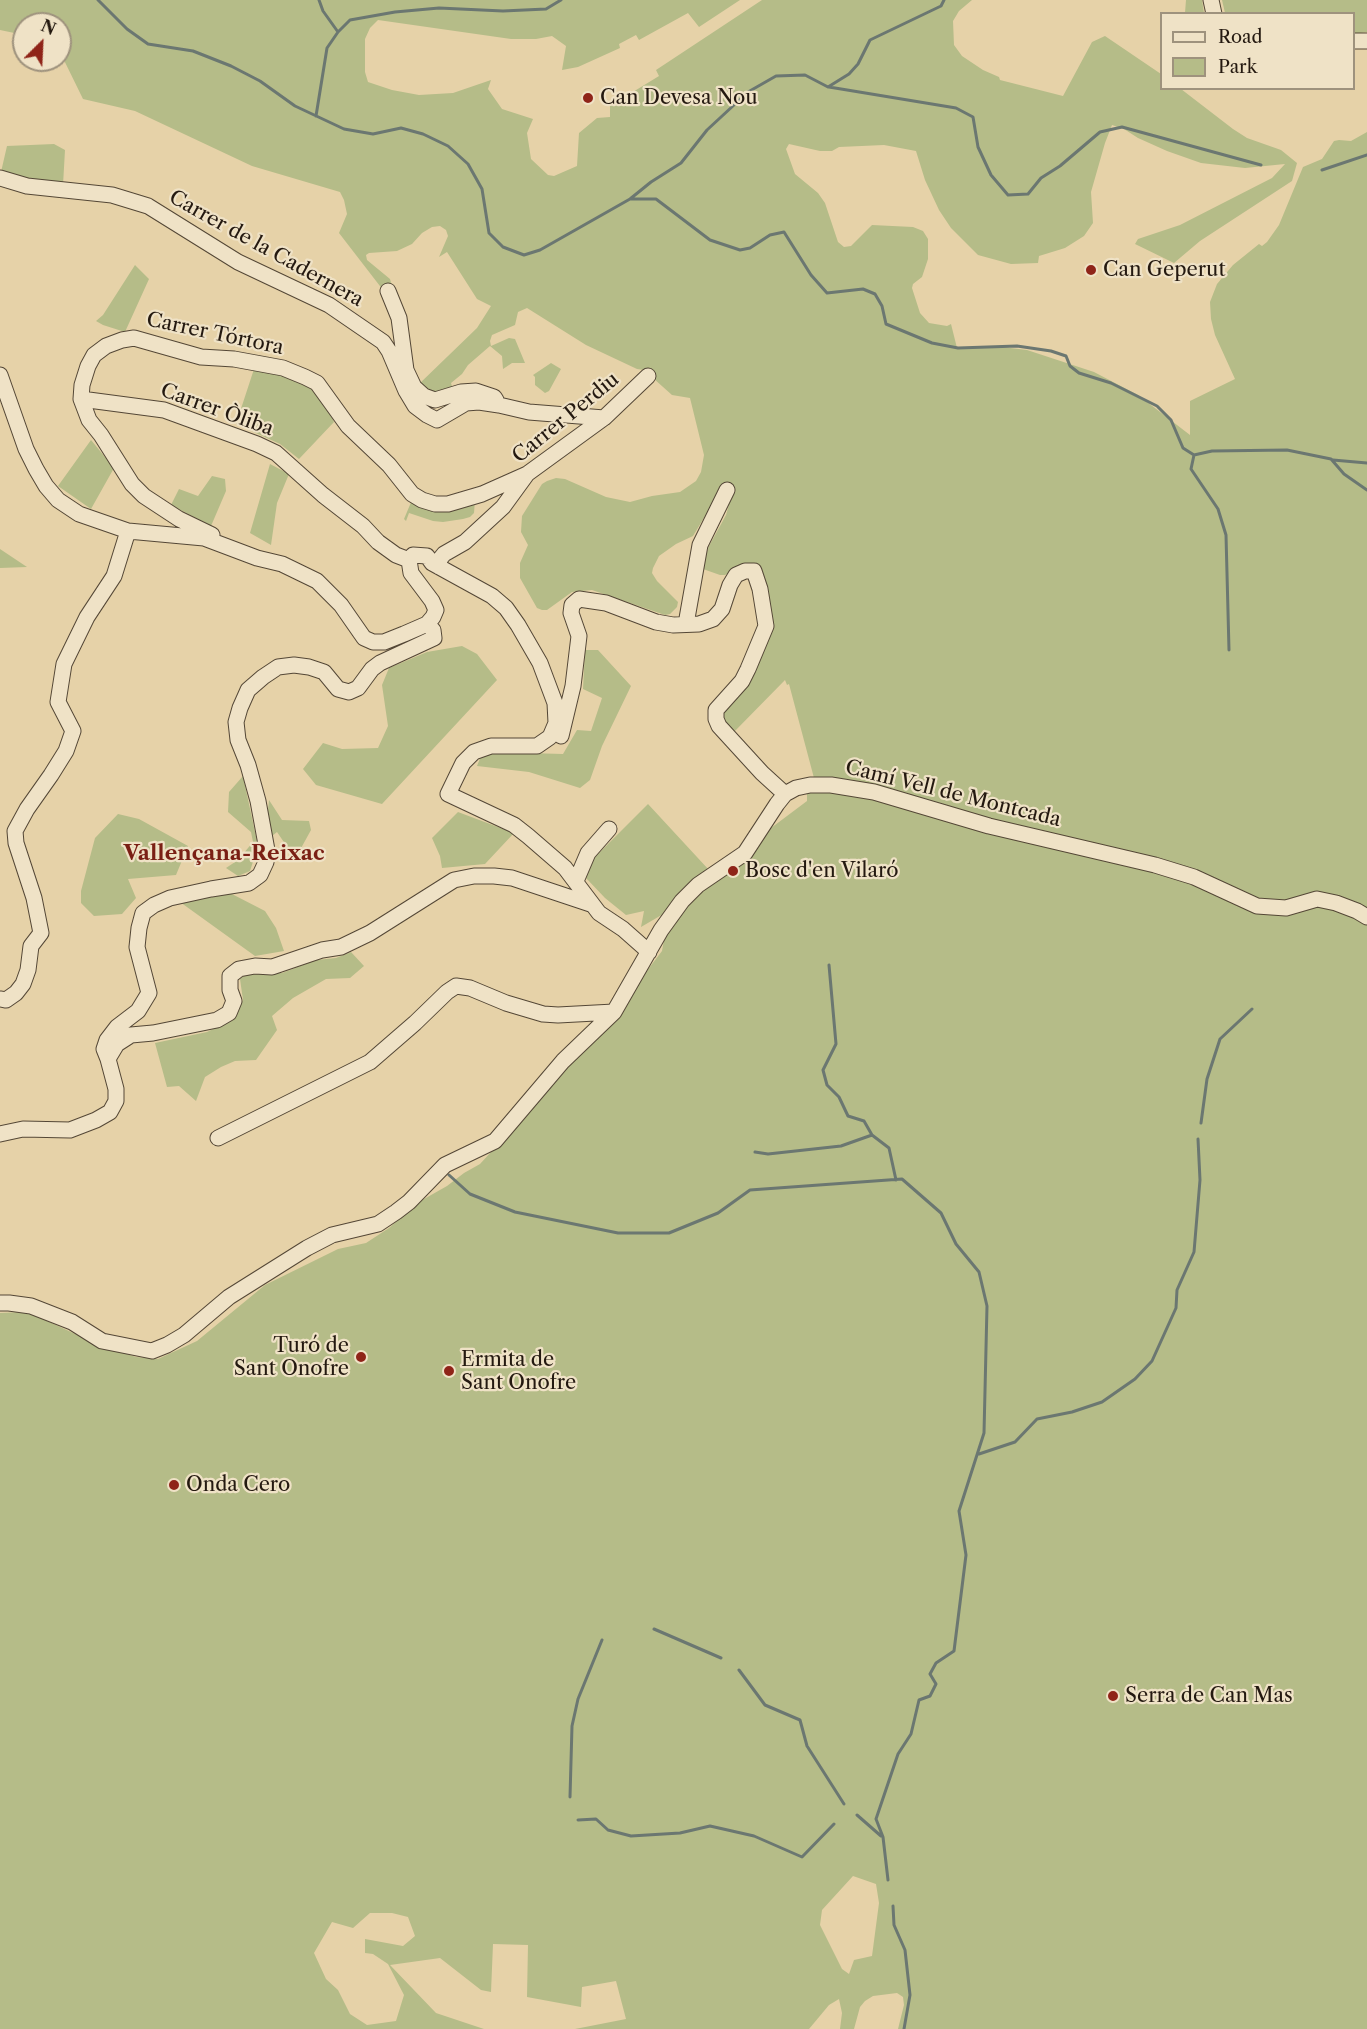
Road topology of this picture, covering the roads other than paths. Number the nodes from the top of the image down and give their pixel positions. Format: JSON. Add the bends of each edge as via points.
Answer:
{"nodes":[{"id":1,"x":0,"y":178,"type":"edge"},
{"id":2,"x":388,"y":291,"type":"dead end"},
{"id":3,"x":0,"y":375,"type":"edge"},
{"id":4,"x":648,"y":376,"type":"dead end"},
{"id":5,"x":81,"y":399,"type":"junction"},
{"id":6,"x":499,"y":405,"type":"junction"},
{"id":7,"x":604,"y":418,"type":"junction"},
{"id":8,"x":527,"y":474,"type":"junction"},
{"id":9,"x":727,"y":490,"type":"dead end"},
{"id":10,"x":128,"y":531,"type":"junction"},
{"id":11,"x":224,"y":545,"type":"junction"},
{"id":12,"x":409,"y":560,"type":"junction"},
{"id":13,"x":439,"y":567,"type":"junction"},
{"id":14,"x":427,"y":624,"type":"junction"},
{"id":15,"x":686,"y":624,"type":"junction"},
{"id":16,"x":544,"y":741,"type":"junction"},
{"id":17,"x":785,"y":794,"type":"junction"},
{"id":18,"x":609,"y":829,"type":"dead end"},
{"id":19,"x":576,"y":881,"type":"junction"},
{"id":20,"x":592,"y":905,"type":"junction"},
{"id":21,"x":1367,"y":917,"type":"edge"},
{"id":22,"x":648,"y":952,"type":"junction"},
{"id":23,"x":0,"y":999,"type":"edge"},
{"id":24,"x":614,"y":1012,"type":"junction"},
{"id":25,"x":108,"y":1059,"type":"junction"},
{"id":26,"x":0,"y":1134,"type":"edge"},
{"id":27,"x":218,"y":1138,"type":"dead end"},
{"id":28,"x":0,"y":1303,"type":"edge"}],
"edges":[{"from":1,"to":6,"type":"street","name":"Carrer de la Cadernera","via":[[27,186],[112,195],[148,206],[238,262],[329,305],[383,342],[415,406],[436,420],[466,403]]},
{"from":2,"to":6,"type":"street","via":[[399,318],[406,370],[414,387],[435,400],[476,391],[494,397]]},
{"from":3,"to":10,"type":"street","via":[[26,449],[46,486],[78,514]]},
{"from":4,"to":7,"type":"street","name":"Carrer Perdiu"},
{"from":5,"to":8,"type":"street","name":"Carrer Tórtora","via":[[82,385],[94,355],[106,346],[134,338],[201,357],[283,368],[317,383],[348,426],[422,500],[448,504]]},
{"from":5,"to":11,"type":"street","via":[[89,420],[132,484],[160,507],[208,532]]},
{"from":5,"to":12,"type":"street","name":"Carrer Òliba","via":[[164,410],[276,453],[378,542]]},
{"from":6,"to":7,"type":"street","name":"Carrer de la Cadernera","via":[[529,412]]},
{"from":7,"to":8,"type":"street","name":"Carrer Perdiu"},
{"from":8,"to":13,"type":"street","name":"Carrer Perdiu","via":[[503,507],[465,542],[444,554]]},
{"from":9,"to":15,"type":"street","via":[[700,546]]},
{"from":10,"to":11,"type":"street","via":[[204,538]]},
{"from":10,"to":23,"type":"street","via":[[114,576],[87,617],[64,664],[58,702],[73,731],[66,751],[15,831],[41,933],[31,946],[22,984],[6,1000]]},
{"from":11,"to":14,"type":"street","via":[[282,564],[317,581],[341,605],[364,638],[373,642],[384,642]]},
{"from":12,"to":13,"type":"street","via":[[413,555],[427,556]]},
{"from":12,"to":14,"type":"street","via":[[411,573],[436,610]]},
{"from":13,"to":16,"type":"street","via":[[492,596],[518,625],[540,663],[555,703],[556,723]]},
{"from":14,"to":25,"type":"street","via":[[434,638],[380,663],[358,688],[349,692],[338,689],[324,672],[294,665],[278,667],[248,690],[236,722],[258,801],[266,862],[260,875],[249,883],[187,893],[143,913],[137,947],[149,993],[138,1011],[107,1040],[104,1049]]},
{"from":15,"to":16,"type":"street","via":[[656,622],[606,603],[579,599],[572,605],[571,613],[579,636],[566,722],[555,745],[548,748]]},
{"from":15,"to":17,"type":"street","via":[[712,619],[722,609],[736,575],[754,571],[766,626],[748,669],[716,710],[716,719]]},
{"from":16,"to":19,"type":"street","via":[[537,746],[490,746],[474,752],[463,763],[448,794],[514,825]]},
{"from":17,"to":21,"type":"street","name":"Camí Vell de Montcada","via":[[810,785],[874,792],[989,826],[1155,865],[1194,877],[1257,906],[1286,908],[1317,899]]},
{"from":17,"to":22,"type":"street","via":[[745,853],[698,885],[682,901]]},
{"from":18,"to":19,"type":"street","via":[[588,853]]},
{"from":19,"to":20,"type":"street"},
{"from":20,"to":22,"type":"street"},
{"from":20,"to":25,"type":"street","via":[[512,879],[494,876],[453,880],[341,947],[272,967],[239,969],[230,976],[234,1001],[229,1013],[217,1020],[130,1035],[117,1044]]},
{"from":22,"to":24,"type":"street"},
{"from":24,"to":27,"type":"street","via":[[543,1014],[456,986],[370,1062]]},
{"from":24,"to":28,"type":"street","via":[[563,1061],[495,1141],[445,1165],[409,1202],[378,1224],[332,1235],[276,1266],[167,1345],[152,1351],[102,1341],[52,1313]]},
{"from":25,"to":26,"type":"street","via":[[116,1089],[116,1101],[110,1112],[70,1130],[23,1129]]}]}
